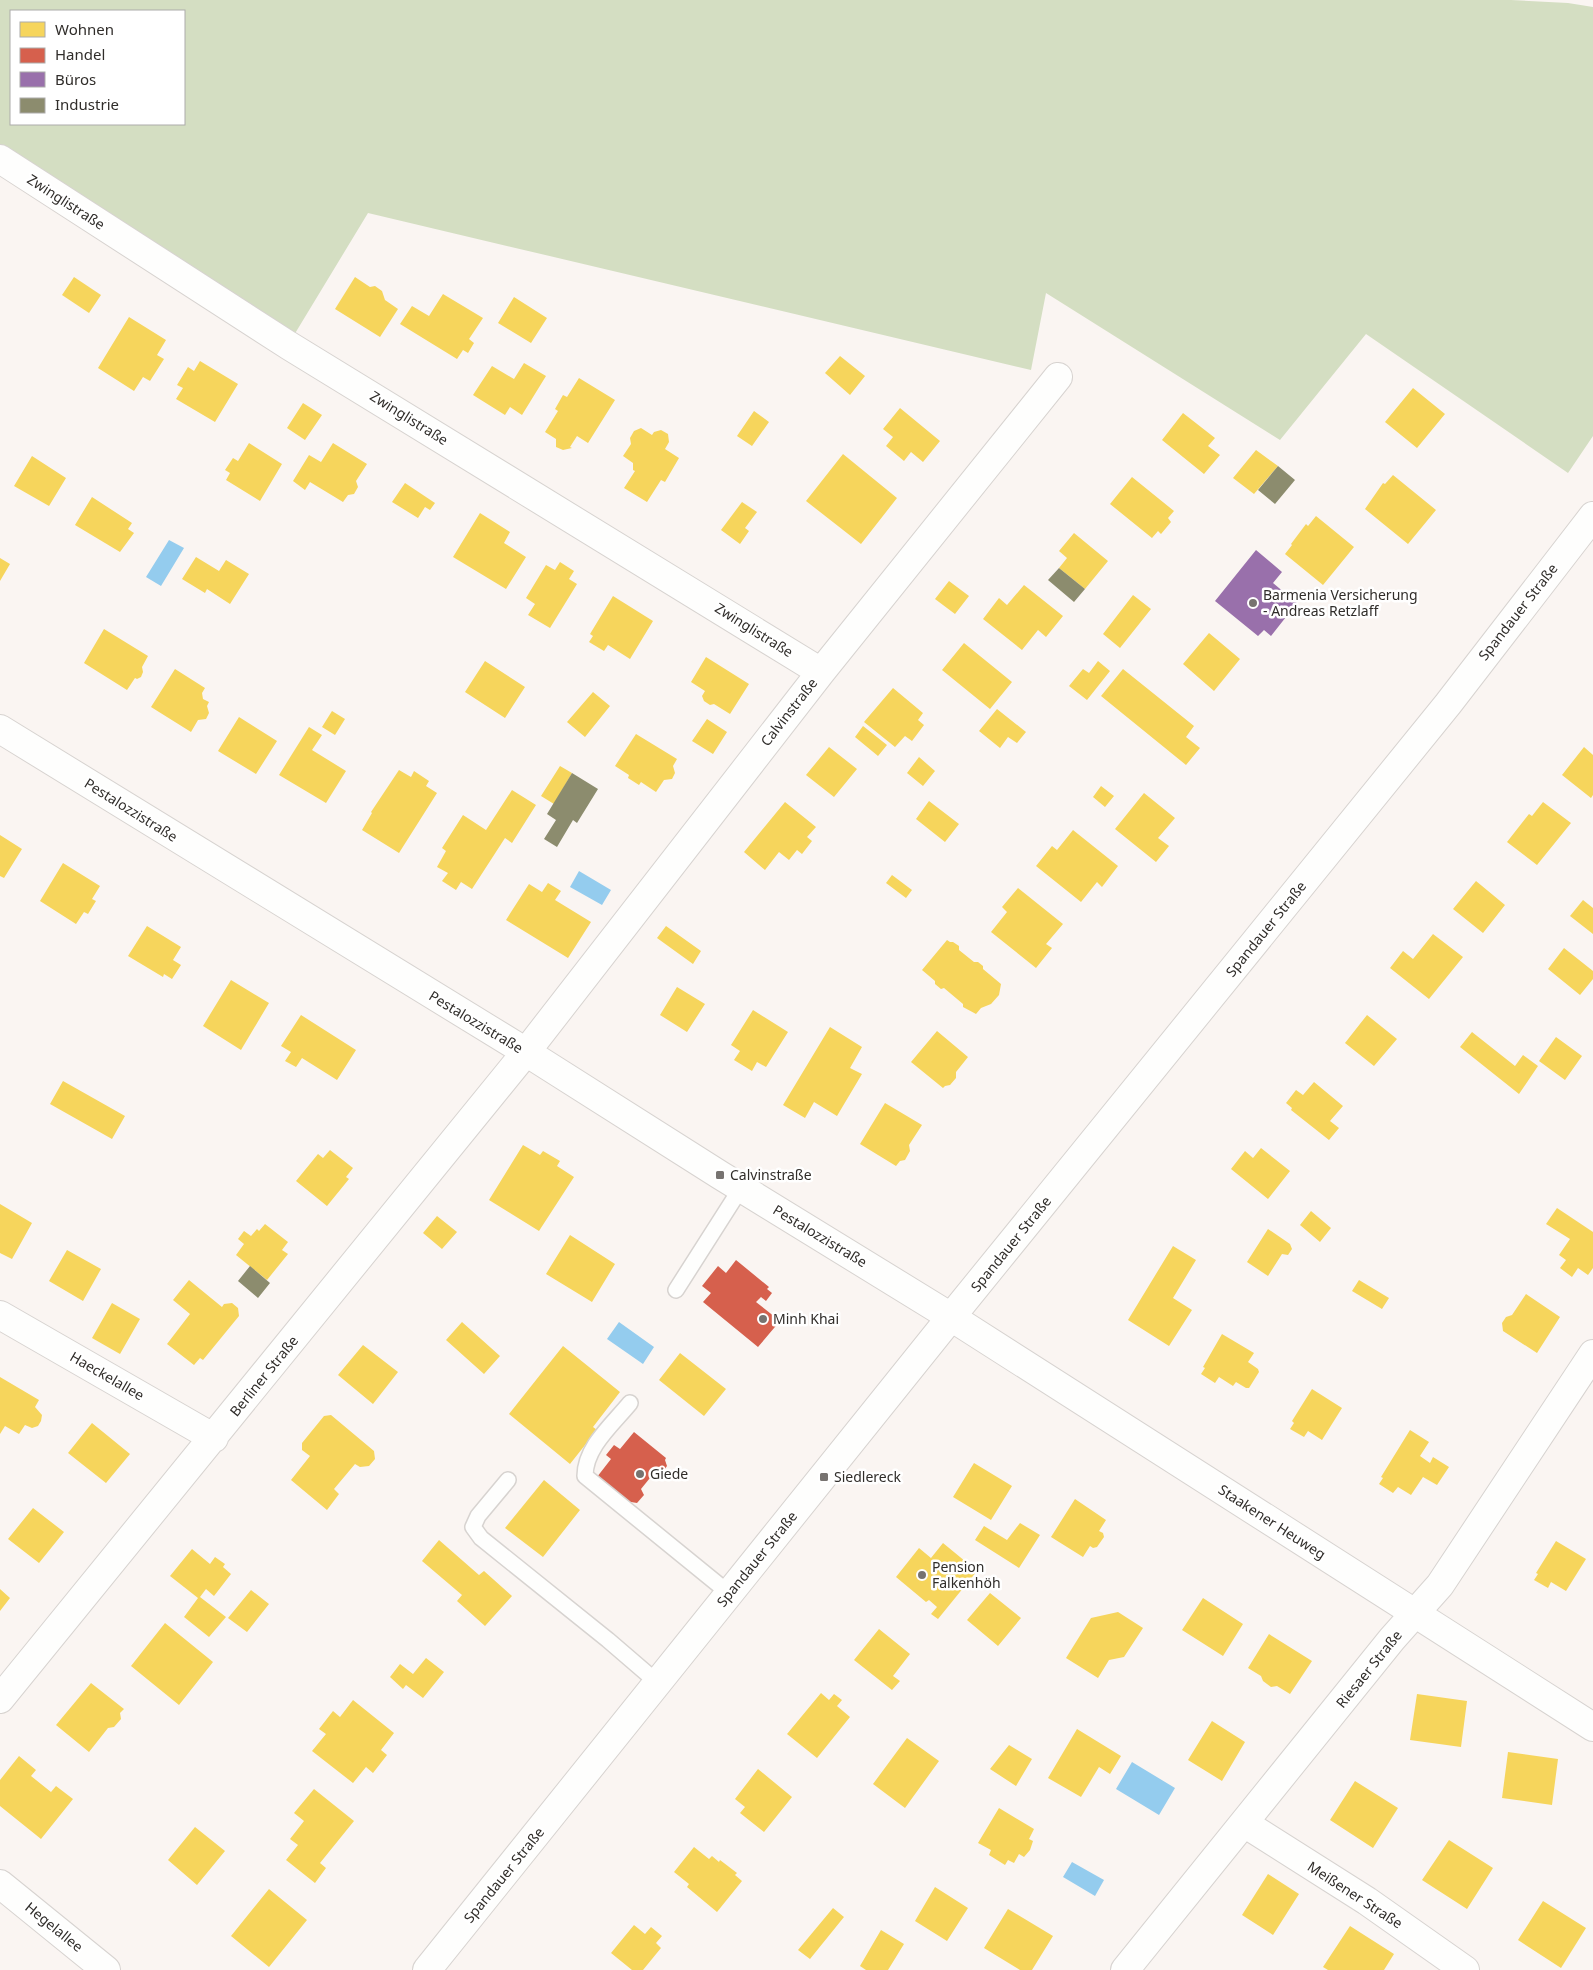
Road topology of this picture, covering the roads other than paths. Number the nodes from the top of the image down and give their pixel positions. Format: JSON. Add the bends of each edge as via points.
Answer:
{"nodes":[{"id":1,"x":0,"y":159,"type":"edge"},
{"id":2,"x":1058,"y":377,"type":"dead end"},
{"id":3,"x":1593,"y":516,"type":"edge"},
{"id":4,"x":821,"y":672,"type":"junction"},
{"id":5,"x":0,"y":729,"type":"edge"},
{"id":6,"x":526,"y":1052,"type":"junction"},
{"id":7,"x":741,"y":1188,"type":"junction"},
{"id":8,"x":676,"y":1290,"type":"dead end"},
{"id":9,"x":0,"y":1316,"type":"edge"},
{"id":10,"x":951,"y":1317,"type":"junction"},
{"id":11,"x":1593,"y":1354,"type":"edge"},
{"id":12,"x":630,"y":1403,"type":"dead end"},
{"id":13,"x":214,"y":1438,"type":"junction"},
{"id":14,"x":508,"y":1480,"type":"dead end"},
{"id":15,"x":730,"y":1594,"type":"junction"},
{"id":16,"x":1415,"y":1613,"type":"junction"},
{"id":17,"x":658,"y":1683,"type":"junction"},
{"id":18,"x":0,"y":1699,"type":"edge"},
{"id":19,"x":1593,"y":1727,"type":"edge"},
{"id":20,"x":1244,"y":1824,"type":"junction"},
{"id":21,"x":0,"y":1884,"type":"edge"},
{"id":22,"x":106,"y":1970,"type":"edge"},
{"id":23,"x":427,"y":1970,"type":"edge"},
{"id":24,"x":1125,"y":1970,"type":"edge"},
{"id":25,"x":1465,"y":1970,"type":"edge"}],
"edges":[{"from":1,"to":4,"type":"street","name":"Zwinglistraße","via":[[288,345]]},
{"from":2,"to":4,"type":"street","name":"Calvinstraße"},
{"from":3,"to":10,"type":"street","name":"Spandauer Straße","via":[[1448,704]]},
{"from":4,"to":6,"type":"street","name":"Calvinstraße"},
{"from":5,"to":6,"type":"street","name":"Pestalozzistraße"},
{"from":6,"to":7,"type":"street","name":"Pestalozzistraße"},
{"from":6,"to":13,"type":"street","name":"Berliner Straße"},
{"from":7,"to":8,"type":"lane"},
{"from":7,"to":10,"type":"street","name":"Pestalozzistraße"},
{"from":9,"to":13,"type":"street","name":"Haeckelallee"},
{"from":10,"to":15,"type":"street","name":"Spandauer Straße"},
{"from":10,"to":16,"type":"street","name":"Staakener Heuweg"},
{"from":11,"to":16,"type":"street","name":"Riesaer Straße","via":[[1440,1585]]},
{"from":12,"to":15,"type":"lane","via":[[590,1451],[585,1476]]},
{"from":13,"to":18,"type":"street","name":"Berliner Straße"},
{"from":14,"to":17,"type":"lane","via":[[478,1516],[473,1527],[481,1538]]},
{"from":15,"to":17,"type":"street","name":"Spandauer Straße"},
{"from":16,"to":19,"type":"street","name":"Staakener Heuweg"},
{"from":16,"to":20,"type":"street","name":"Riesaer Straße"},
{"from":17,"to":23,"type":"street","name":"Spandauer Straße"},
{"from":20,"to":24,"type":"street","name":"Riesaer Straße"},
{"from":20,"to":25,"type":"street","name":"Meißener Straße","via":[[1367,1901]]},
{"from":21,"to":22,"type":"street","name":"Hegelallee"}]}
